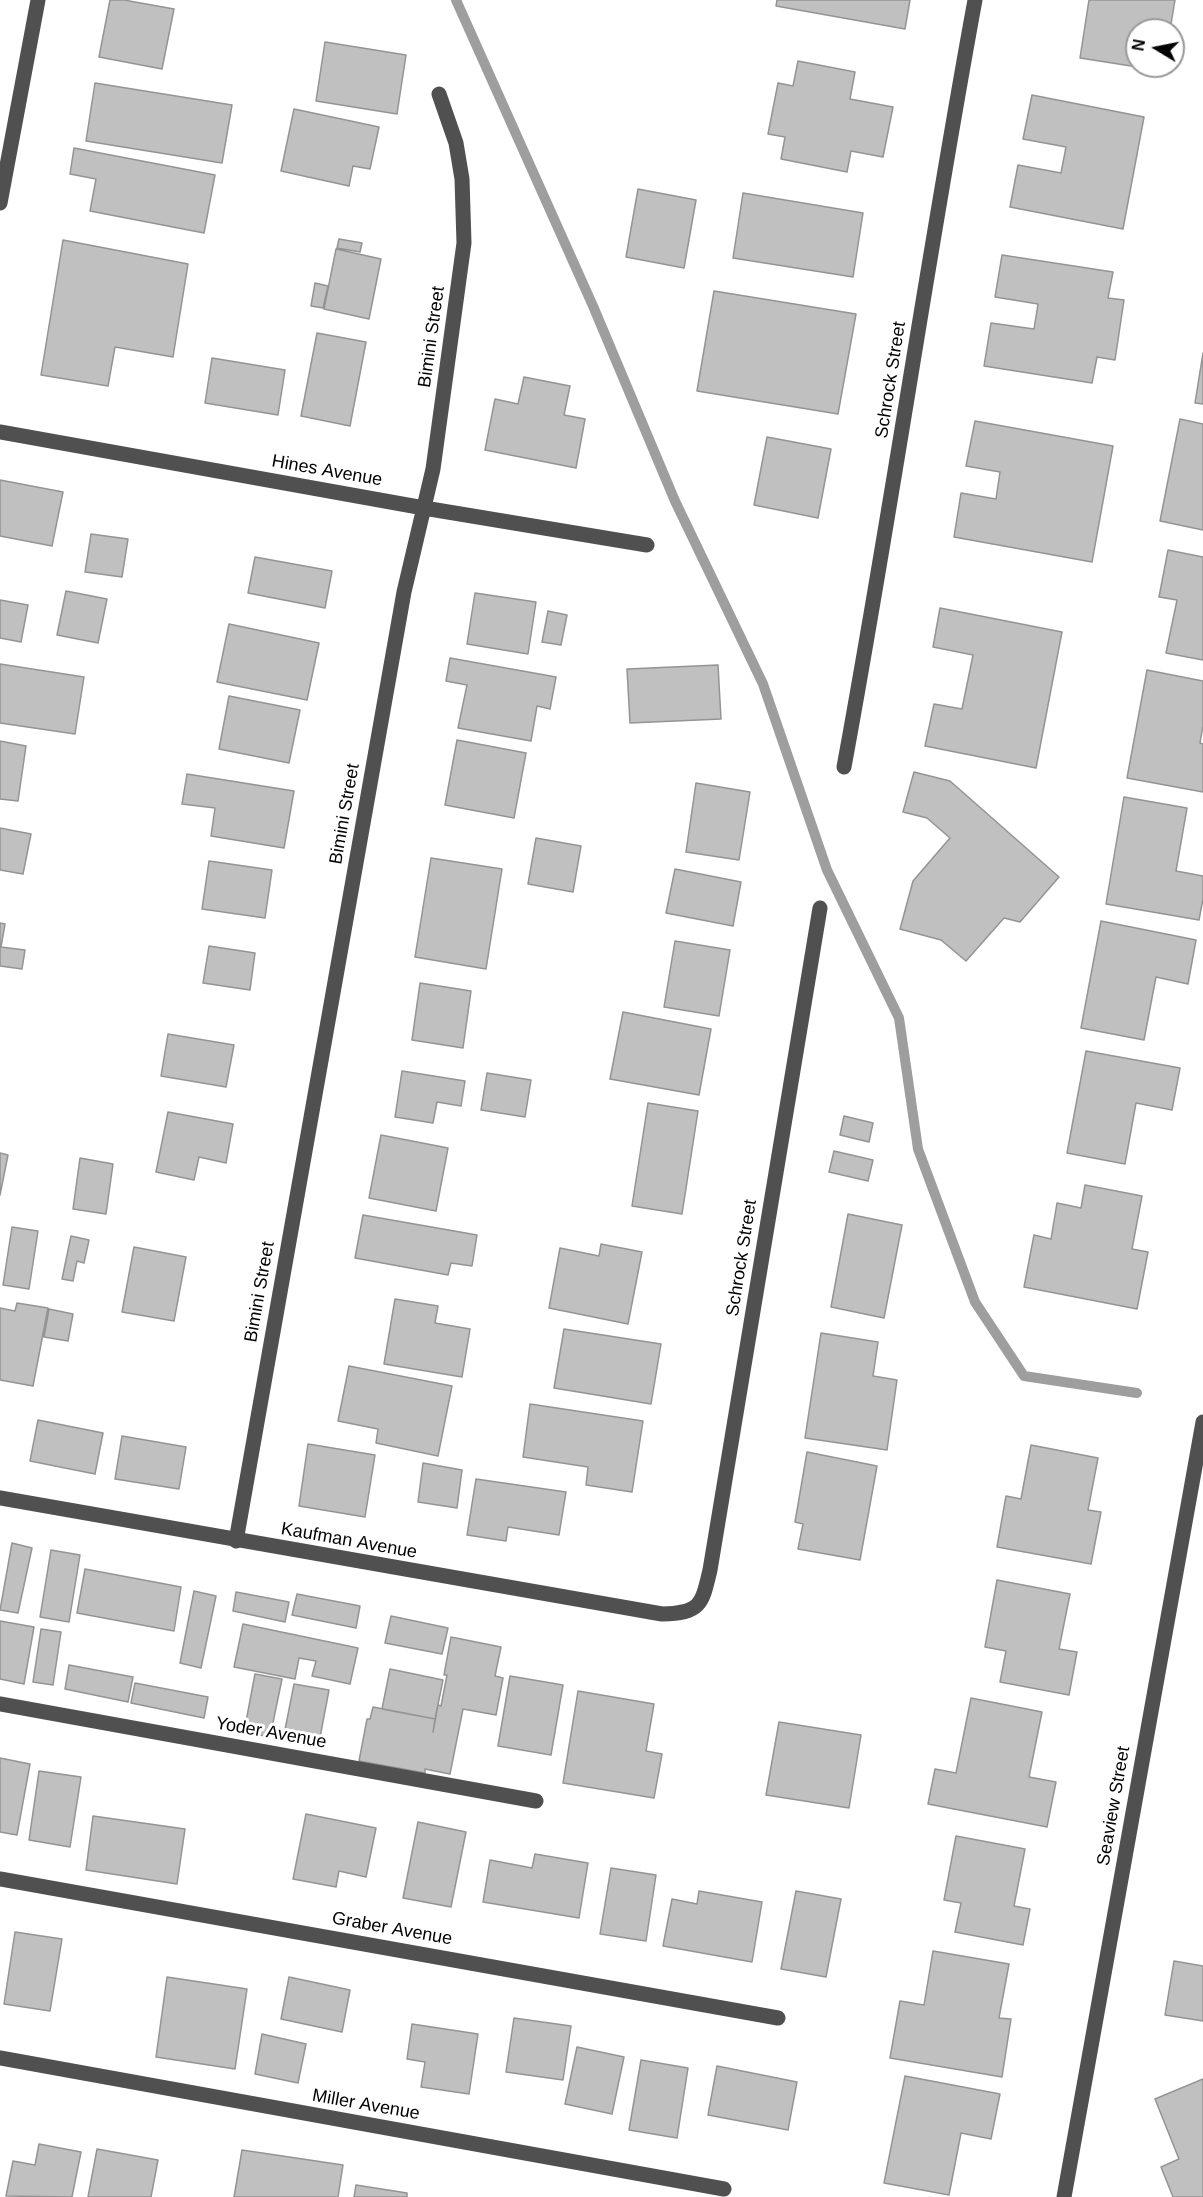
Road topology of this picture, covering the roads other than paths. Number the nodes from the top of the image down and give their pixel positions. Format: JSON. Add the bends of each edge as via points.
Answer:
{"nodes":[{"id":1,"x":38,"y":0,"type":"edge"},
{"id":2,"x":975,"y":0,"type":"edge"},
{"id":3,"x":439,"y":94,"type":"dead end"},
{"id":4,"x":0,"y":202,"type":"edge"},
{"id":5,"x":0,"y":432,"type":"edge"},
{"id":6,"x":424,"y":508,"type":"junction"},
{"id":7,"x":647,"y":545,"type":"dead end"},
{"id":8,"x":844,"y":767,"type":"dead end"},
{"id":9,"x":820,"y":908,"type":"dead end"},
{"id":10,"x":1203,"y":1422,"type":"edge"},
{"id":11,"x":0,"y":1498,"type":"edge"},
{"id":12,"x":236,"y":1541,"type":"junction"},
{"id":13,"x":692,"y":1609,"type":"joint"},
{"id":14,"x":0,"y":1704,"type":"edge"},
{"id":15,"x":536,"y":1801,"type":"dead end"},
{"id":16,"x":0,"y":1879,"type":"edge"},
{"id":17,"x":778,"y":2018,"type":"dead end"},
{"id":18,"x":0,"y":2058,"type":"edge"},
{"id":19,"x":724,"y":2189,"type":"dead end"},
{"id":20,"x":1064,"y":2197,"type":"edge"}],
"edges":[{"from":1,"to":4,"type":"street"},
{"from":2,"to":8,"type":"street","name":"Schrock Street"},
{"from":3,"to":6,"type":"street","name":"Bimini Street","via":[[456,143],[462,179],[464,243],[433,469]]},
{"from":5,"to":6,"type":"street","name":"Hines Avenue"},
{"from":6,"to":7,"type":"street","name":"Hines Avenue"},
{"from":6,"to":12,"type":"street","name":"Bimini Street","via":[[404,592]]},
{"from":9,"to":13,"type":"street","name":"Schrock Street","via":[[710,1570],[702,1600]]},
{"from":10,"to":20,"type":"street","name":"Seaview Street"},
{"from":11,"to":12,"type":"street","name":"Kaufman Avenue"},
{"from":12,"to":13,"type":"street","name":"Kaufman Avenue","via":[[662,1614]]},
{"from":14,"to":15,"type":"street","name":"Yoder Avenue"},
{"from":16,"to":17,"type":"street","name":"Graber Avenue"},
{"from":18,"to":19,"type":"street","name":"Miller Avenue"}]}
